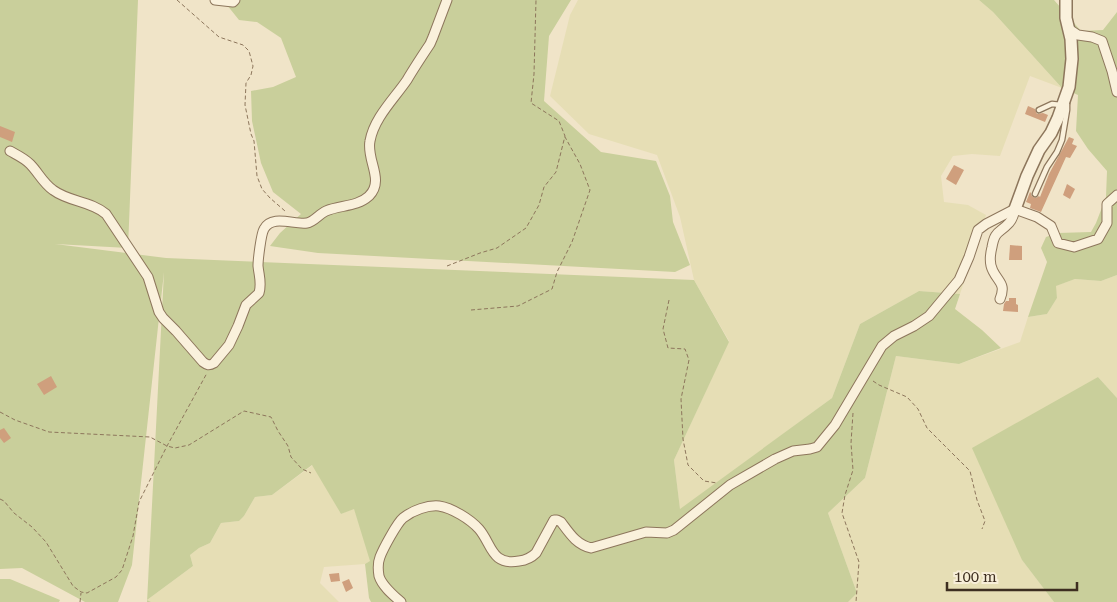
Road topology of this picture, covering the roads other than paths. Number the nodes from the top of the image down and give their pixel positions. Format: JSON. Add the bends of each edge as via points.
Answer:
{"nodes":[{"id":1,"x":215,"y":0,"type":"edge"},
{"id":2,"x":235,"y":0,"type":"edge"},
{"id":3,"x":447,"y":0,"type":"edge"},
{"id":4,"x":1066,"y":0,"type":"edge"},
{"id":5,"x":1069,"y":29,"type":"junction"},
{"id":6,"x":1117,"y":92,"type":"edge"},
{"id":7,"x":1064,"y":101,"type":"junction"},
{"id":8,"x":1038,"y":110,"type":"dead end"},
{"id":9,"x":10,"y":151,"type":"dead end"},
{"id":10,"x":1035,"y":194,"type":"dead end"},
{"id":11,"x":1117,"y":194,"type":"edge"},
{"id":12,"x":1015,"y":209,"type":"junction"},
{"id":13,"x":1000,"y":299,"type":"dead end"},
{"id":14,"x":401,"y":602,"type":"edge"}],
"edges":[{"from":1,"to":2,"type":"street"},
{"from":3,"to":9,"type":"street","via":[[434,37],[379,118],[372,135],[369,152],[376,181],[370,195],[356,204],[334,208],[310,222],[275,221],[264,228],[258,265],[259,293],[246,305],[229,345],[214,364],[203,362],[163,318],[148,277],[106,214],[54,191],[28,163]]},
{"from":4,"to":5,"type":"street"},
{"from":5,"to":6,"type":"street","via":[[1078,36],[1102,41]]},
{"from":5,"to":7,"type":"street","via":[[1072,59]]},
{"from":7,"to":8,"type":"lane"},
{"from":7,"to":10,"type":"lane","via":[[1067,102],[1067,110],[1062,140]]},
{"from":7,"to":12,"type":"street","via":[[1027,176]]},
{"from":11,"to":12,"type":"street","via":[[1107,204],[1107,223],[1098,240],[1074,247],[1058,243],[1051,226]]},
{"from":12,"to":13,"type":"street","via":[[1009,224],[994,237],[990,259],[992,270],[1003,288]]},
{"from":12,"to":14,"type":"street","via":[[978,230],[959,280],[929,316],[882,346],[835,424],[817,447],[793,451],[775,459],[730,486],[667,533],[646,532],[592,548],[576,541],[561,522],[554,520],[532,558],[513,562],[496,556],[472,522],[450,508],[430,506],[403,518],[379,558],[379,577]]}]}
